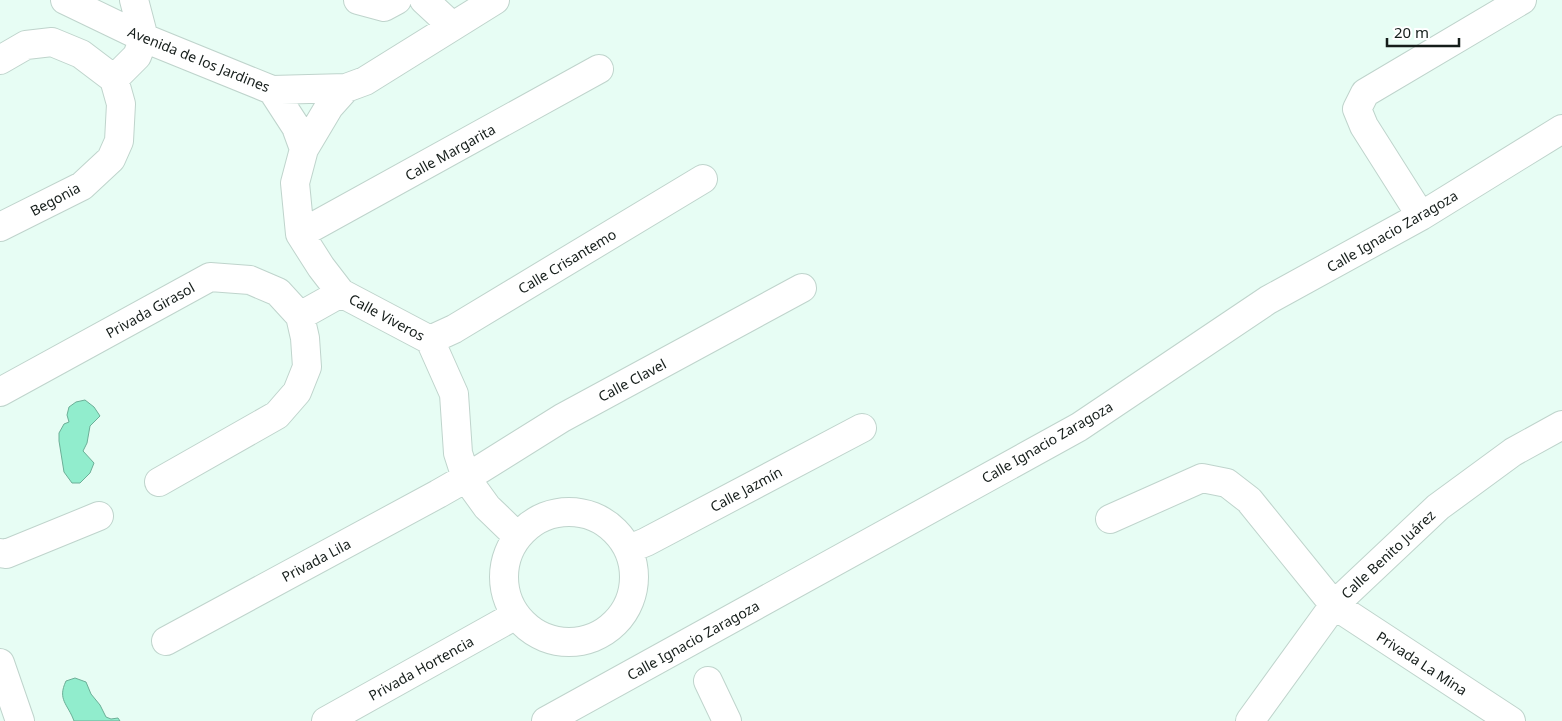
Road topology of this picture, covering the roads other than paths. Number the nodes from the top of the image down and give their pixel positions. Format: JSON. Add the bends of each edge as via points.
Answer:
{"nodes":[{"id":1,"x":65,"y":0,"type":"edge"},
{"id":2,"x":134,"y":0,"type":"edge"},
{"id":3,"x":358,"y":0,"type":"edge"},
{"id":4,"x":397,"y":0,"type":"edge"},
{"id":5,"x":424,"y":0,"type":"edge"},
{"id":6,"x":494,"y":0,"type":"edge"},
{"id":7,"x":1522,"y":0,"type":"edge"},
{"id":8,"x":452,"y":26,"type":"junction"},
{"id":9,"x":144,"y":38,"type":"junction"},
{"id":10,"x":0,"y":60,"type":"edge"},
{"id":11,"x":599,"y":69,"type":"dead end"},
{"id":12,"x":114,"y":79,"type":"junction"},
{"id":13,"x":346,"y":88,"type":"junction"},
{"id":14,"x":272,"y":90,"type":"junction"},
{"id":15,"x":1562,"y":129,"type":"edge"},
{"id":16,"x":304,"y":149,"type":"junction"},
{"id":17,"x":702,"y":179,"type":"dead end"},
{"id":18,"x":1421,"y":216,"type":"junction"},
{"id":19,"x":0,"y":228,"type":"edge"},
{"id":20,"x":300,"y":234,"type":"junction"},
{"id":21,"x":802,"y":288,"type":"dead end"},
{"id":22,"x":341,"y":292,"type":"junction"},
{"id":23,"x":300,"y":316,"type":"junction"},
{"id":24,"x":430,"y":340,"type":"junction"},
{"id":25,"x":0,"y":392,"type":"edge"},
{"id":26,"x":1562,"y":425,"type":"edge"},
{"id":27,"x":862,"y":428,"type":"dead end"},
{"id":28,"x":466,"y":478,"type":"junction"},
{"id":29,"x":159,"y":482,"type":"dead end"},
{"id":30,"x":99,"y":516,"type":"dead end"},
{"id":31,"x":1110,"y":519,"type":"dead end"},
{"id":32,"x":518,"y":536,"type":"junction"},
{"id":33,"x":629,"y":549,"type":"junction"},
{"id":34,"x":0,"y":554,"type":"edge"},
{"id":35,"x":1334,"y":605,"type":"junction"},
{"id":36,"x":516,"y":615,"type":"junction"},
{"id":37,"x":166,"y":641,"type":"dead end"},
{"id":38,"x":0,"y":663,"type":"edge"},
{"id":39,"x":708,"y":681,"type":"dead end"},
{"id":40,"x":20,"y":721,"type":"edge"},
{"id":41,"x":326,"y":721,"type":"edge"},
{"id":42,"x":546,"y":721,"type":"edge"},
{"id":43,"x":727,"y":721,"type":"edge"},
{"id":44,"x":1250,"y":721,"type":"edge"},
{"id":45,"x":1511,"y":721,"type":"edge"}],
"edges":[{"from":1,"to":9,"type":"street","name":"Avenida de los Jardines"},
{"from":2,"to":9,"type":"street"},
{"from":3,"to":4,"type":"street","via":[[384,7]]},
{"from":5,"to":8,"type":"street"},
{"from":6,"to":8,"type":"street","name":"Avenida de los Jardines"},
{"from":7,"to":18,"type":"street","via":[[1365,93],[1361,101],[1358,109],[1364,126]]},
{"from":8,"to":13,"type":"street","name":"Avenida de los Jardines","via":[[365,81]]},
{"from":9,"to":12,"type":"street","via":[[136,56]]},
{"from":9,"to":14,"type":"street","name":"Avenida de los Jardines"},
{"from":10,"to":12,"type":"street","via":[[26,45],[52,42],[81,54]]},
{"from":11,"to":20,"type":"street","name":"Calle Margarita"},
{"from":12,"to":19,"type":"street","name":"Begonia","via":[[121,104],[119,141],[111,160],[82,186]]},
{"from":13,"to":14,"type":"street","name":"Avenida de los Jardines"},
{"from":13,"to":16,"type":"street","name":"Calle Viveros","via":[[329,107]]},
{"from":14,"to":16,"type":"street","via":[[296,127]]},
{"from":15,"to":18,"type":"street","name":"Calle Ignacio Zaragoza"},
{"from":16,"to":20,"type":"street","name":"Calle Viveros","via":[[295,182]]},
{"from":17,"to":24,"type":"street","name":"Calle Crisantemo","via":[[454,329]]},
{"from":18,"to":42,"type":"street","name":"Calle Ignacio Zaragoza","via":[[1268,300],[1079,427]]},
{"from":20,"to":22,"type":"street","name":"Calle Viveros"},
{"from":21,"to":28,"type":"street","name":"Calle Clavel","via":[[562,418]]},
{"from":22,"to":23,"type":"street"},
{"from":22,"to":24,"type":"street","name":"Calle Viveros"},
{"from":23,"to":25,"type":"street","name":"Privada Girasol","via":[[278,292],[250,280],[210,277]]},
{"from":23,"to":29,"type":"street","via":[[307,367],[297,392],[277,415]]},
{"from":24,"to":28,"type":"street","name":"Calle Viveros","via":[[454,394],[458,453]]},
{"from":26,"to":35,"type":"street","name":"Calle Benito Juárez","via":[[1513,452],[1438,506]]},
{"from":27,"to":33,"type":"street","name":"Calle Jazmín"},
{"from":28,"to":32,"type":"street","name":"Calle Viveros","via":[[487,507]]},
{"from":28,"to":37,"type":"street","name":"Privada Lila"},
{"from":30,"to":34,"type":"street"},
{"from":31,"to":35,"type":"street","name":"Privada La Mina","via":[[1202,478],[1227,483],[1249,500]]},
{"from":32,"to":33,"type":"street","via":[[534,521],[555,512],[577,511],[598,518],[616,531]]},
{"from":32,"to":36,"type":"street","via":[[508,554],[504,575],[506,596]]},
{"from":33,"to":36,"type":"street","via":[[634,570],[633,592],[624,612],[610,629],[591,639],[570,642],[549,639]]},
{"from":35,"to":44,"type":"street","name":"Calle Benito Juárez"},
{"from":35,"to":45,"type":"street","name":"Privada La Mina"},
{"from":36,"to":41,"type":"street","name":"Privada Hortencia"},
{"from":38,"to":40,"type":"street"},
{"from":39,"to":43,"type":"street"}]}
